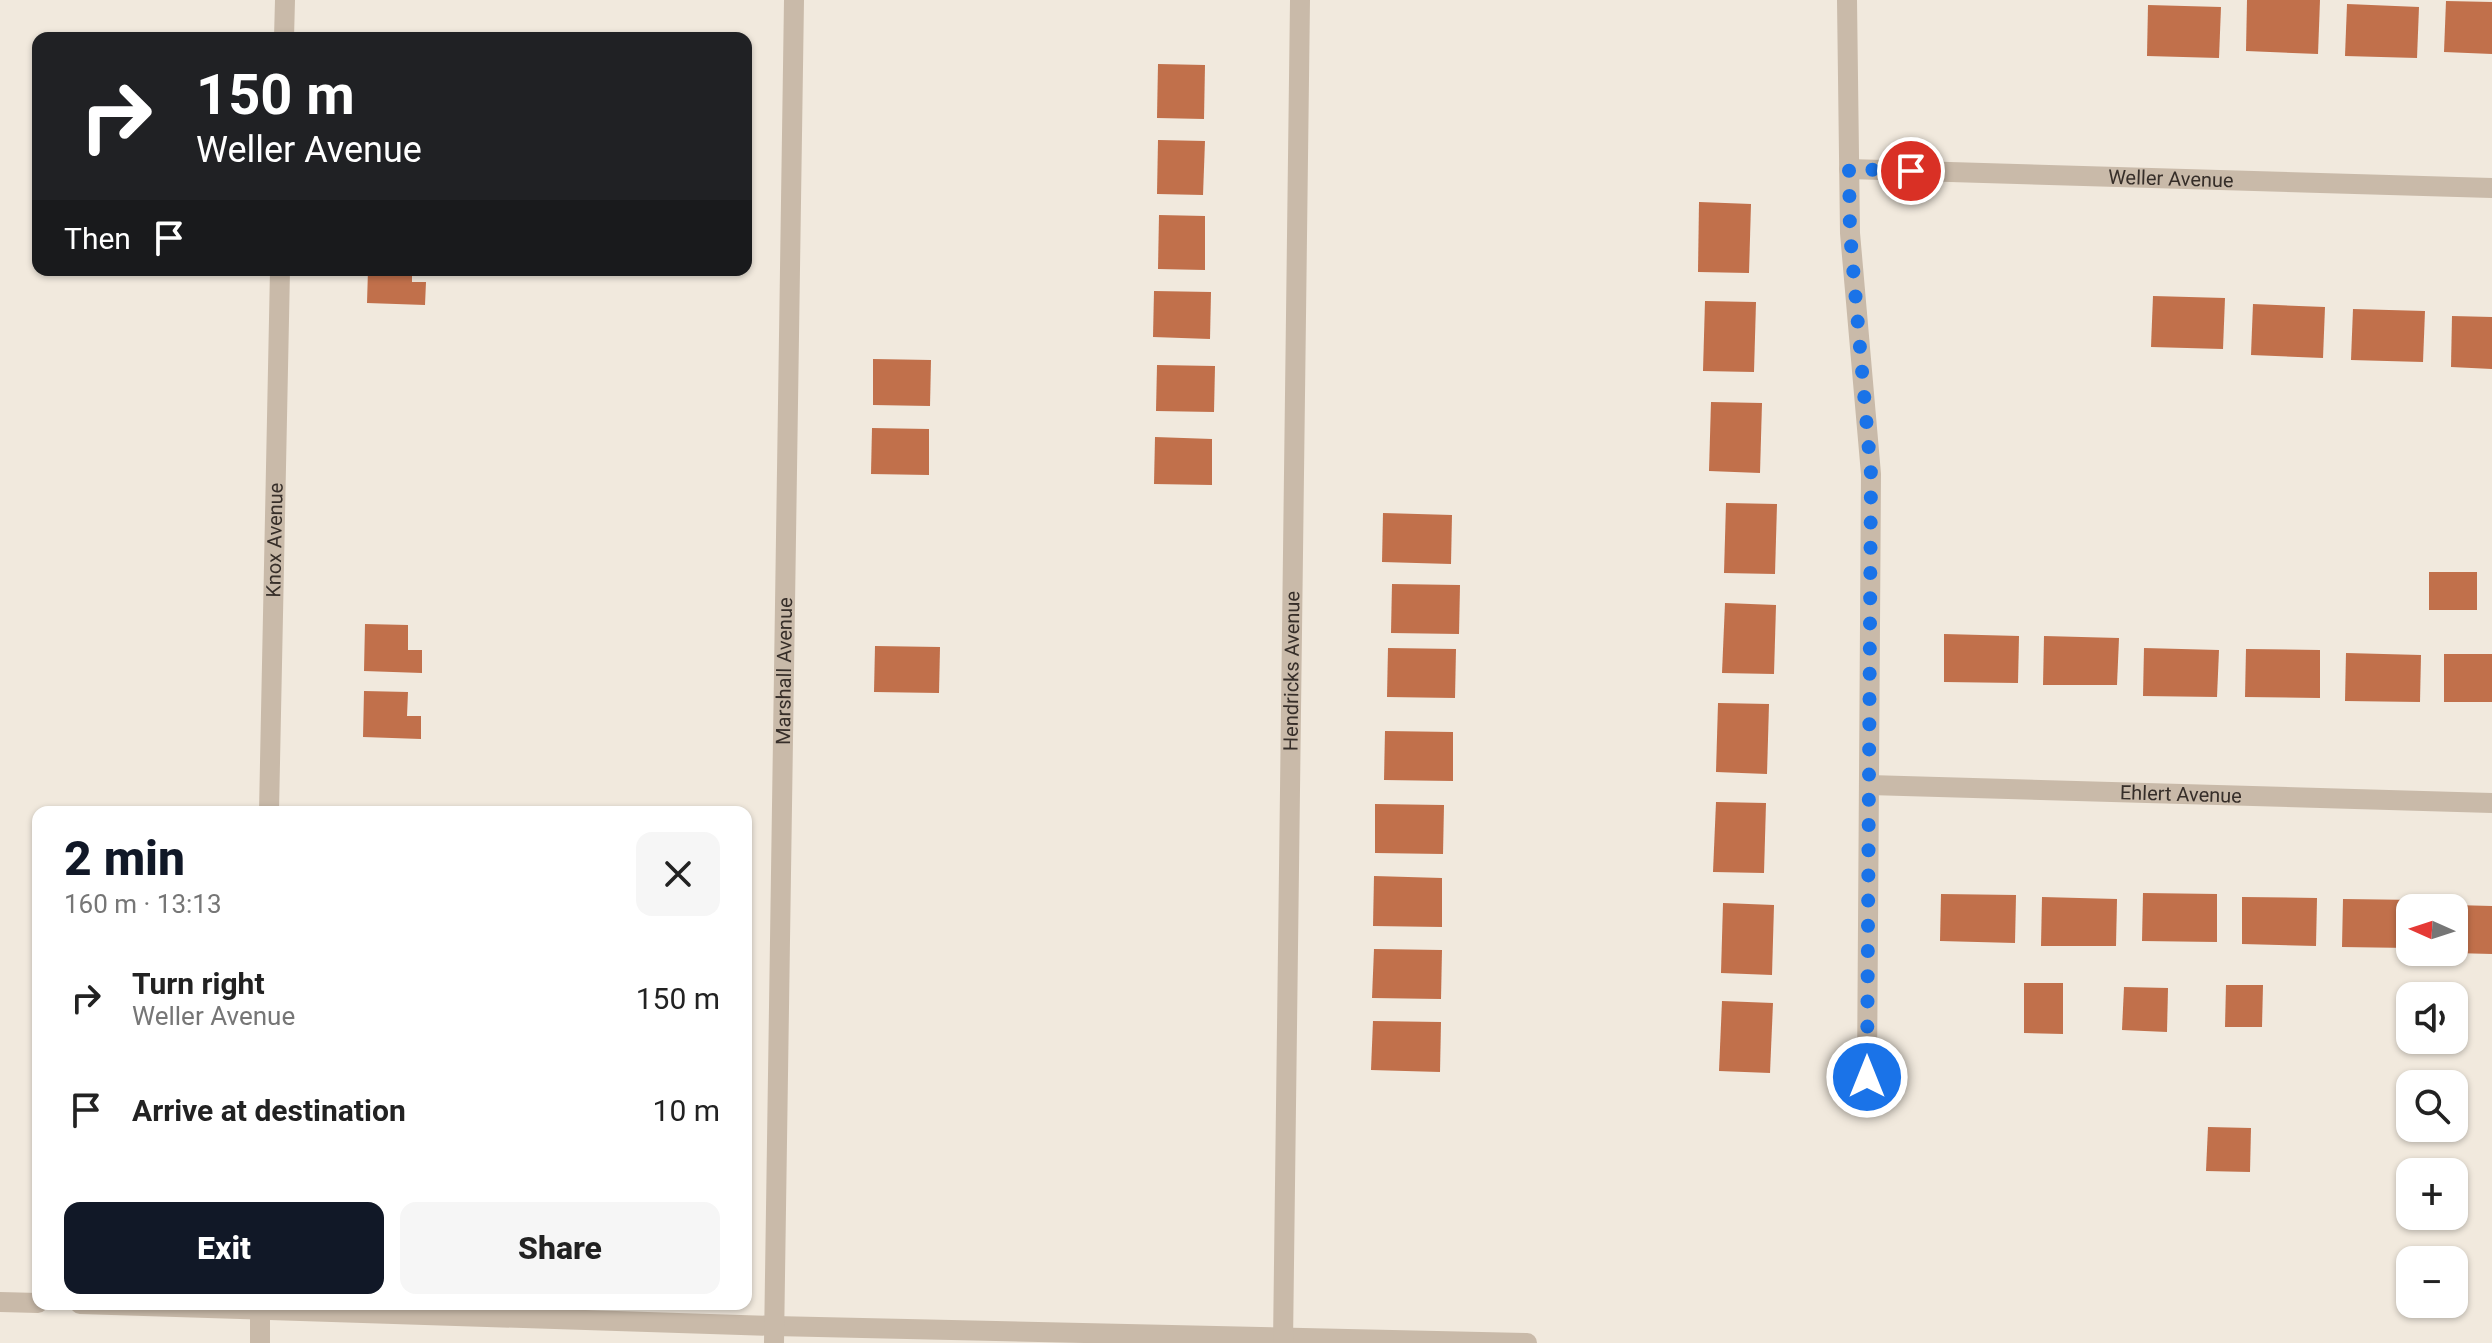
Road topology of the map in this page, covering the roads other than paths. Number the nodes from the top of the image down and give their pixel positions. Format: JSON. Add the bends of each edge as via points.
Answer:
{"nodes":[{"id":1,"x":285,"y":0,"type":"edge"},
{"id":2,"x":794,"y":0,"type":"edge"},
{"id":3,"x":1300,"y":0,"type":"edge"},
{"id":4,"x":1847,"y":0,"type":"edge"},
{"id":5,"x":284,"y":32,"type":"edge"},
{"id":6,"x":1849,"y":169,"type":"junction"},
{"id":7,"x":2492,"y":188,"type":"edge"},
{"id":8,"x":280,"y":276,"type":"edge"},
{"id":9,"x":1869,"y":785,"type":"junction"},
{"id":10,"x":2492,"y":803,"type":"edge"},
{"id":11,"x":269,"y":806,"type":"edge"},
{"id":12,"x":1867,"y":1077,"type":"dead end"},
{"id":13,"x":0,"y":1302,"type":"edge"},
{"id":14,"x":32,"y":1303,"type":"edge"},
{"id":15,"x":260,"y":1310,"type":"edge"},
{"id":16,"x":317,"y":1310,"type":"edge"},
{"id":17,"x":774,"y":1334,"type":"edge"},
{"id":18,"x":1283,"y":1340,"type":"edge"},
{"id":19,"x":260,"y":1343,"type":"edge"},
{"id":20,"x":1527,"y":1343,"type":"edge"}],
"edges":[{"from":1,"to":5,"type":"street"},
{"from":2,"to":17,"type":"street","name":"Marshall Avenue"},
{"from":3,"to":18,"type":"street","name":"Hendricks Avenue"},
{"from":4,"to":6,"type":"street"},
{"from":6,"to":7,"type":"street","name":"Weller Avenue"},
{"from":6,"to":9,"type":"street","via":[[1871,474]]},
{"from":8,"to":11,"type":"street","name":"Knox Avenue"},
{"from":9,"to":10,"type":"street","name":"Ehlert Avenue"},
{"from":9,"to":12,"type":"street"},
{"from":13,"to":14,"type":"street"},
{"from":15,"to":19,"type":"street"},
{"from":16,"to":17,"type":"street"},
{"from":17,"to":18,"type":"street"},
{"from":18,"to":20,"type":"street"}]}
